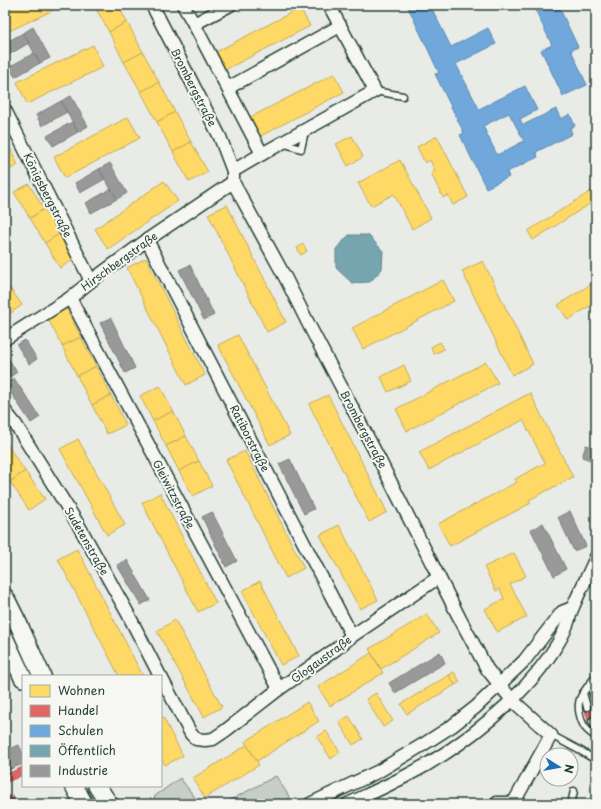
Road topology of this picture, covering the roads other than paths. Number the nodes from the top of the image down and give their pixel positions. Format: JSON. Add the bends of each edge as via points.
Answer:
{"nodes":[{"id":1,"x":152,"y":5,"type":"edge"},
{"id":2,"x":183,"y":5,"type":"edge"},
{"id":3,"x":230,"y":5,"type":"edge"},
{"id":4,"x":329,"y":5,"type":"edge"},
{"id":5,"x":194,"y":24,"type":"junction"},
{"id":6,"x":340,"y":26,"type":"junction"},
{"id":7,"x":228,"y":88,"type":"junction"},
{"id":8,"x":375,"y":91,"type":"junction"},
{"id":9,"x":403,"y":96,"type":"dead end"},
{"id":10,"x":5,"y":110,"type":"edge"},
{"id":11,"x":262,"y":154,"type":"junction"},
{"id":12,"x":233,"y":176,"type":"junction"},
{"id":13,"x":147,"y":240,"type":"junction"},
{"id":14,"x":91,"y":281,"type":"junction"},
{"id":15,"x":70,"y":298,"type":"junction"},
{"id":16,"x":5,"y":339,"type":"edge"},
{"id":17,"x":5,"y":411,"type":"edge"},
{"id":18,"x":596,"y":557,"type":"edge"},
{"id":19,"x":439,"y":577,"type":"junction"},
{"id":20,"x":5,"y":597,"type":"edge"},
{"id":21,"x":572,"y":608,"type":"junction"},
{"id":22,"x":352,"y":636,"type":"junction"},
{"id":23,"x":5,"y":639,"type":"edge"},
{"id":24,"x":42,"y":675,"type":"edge"},
{"id":25,"x":160,"y":675,"type":"edge"},
{"id":26,"x":22,"y":676,"type":"edge"},
{"id":27,"x":596,"y":676,"type":"edge"},
{"id":28,"x":162,"y":679,"type":"edge"},
{"id":29,"x":590,"y":684,"type":"junction"},
{"id":30,"x":500,"y":685,"type":"junction"},
{"id":31,"x":279,"y":689,"type":"junction"},
{"id":32,"x":583,"y":694,"type":"junction"},
{"id":33,"x":512,"y":700,"type":"junction"},
{"id":34,"x":596,"y":702,"type":"edge"},
{"id":35,"x":587,"y":707,"type":"dead end"},
{"id":36,"x":551,"y":735,"type":"junction"},
{"id":37,"x":596,"y":736,"type":"edge"},
{"id":38,"x":205,"y":740,"type":"joint"},
{"id":39,"x":596,"y":760,"type":"edge"},
{"id":40,"x":75,"y":787,"type":"edge"},
{"id":41,"x":98,"y":787,"type":"edge"},
{"id":42,"x":574,"y":791,"type":"dead end"},
{"id":43,"x":514,"y":802,"type":"edge"},
{"id":44,"x":84,"y":804,"type":"edge"},
{"id":45,"x":109,"y":804,"type":"edge"},
{"id":46,"x":310,"y":804,"type":"edge"},
{"id":47,"x":348,"y":804,"type":"edge"},
{"id":48,"x":491,"y":804,"type":"edge"},
{"id":49,"x":571,"y":804,"type":"edge"}],
"edges":[{"from":1,"to":12,"type":"street","name":"Brombergstraße","via":[[220,137]]},
{"from":2,"to":5,"type":"street"},
{"from":3,"to":5,"type":"street"},
{"from":4,"to":6,"type":"street"},
{"from":5,"to":7,"type":"street"},
{"from":6,"to":7,"type":"street"},
{"from":6,"to":8,"type":"street"},
{"from":7,"to":11,"type":"street"},
{"from":8,"to":9,"type":"lane"},
{"from":8,"to":11,"type":"street"},
{"from":10,"to":14,"type":"street","name":"Königsbergstraße"},
{"from":11,"to":12,"type":"street"},
{"from":12,"to":13,"type":"street","name":"Hirschbergstraße"},
{"from":12,"to":19,"type":"street","name":"Brombergstraße"},
{"from":13,"to":14,"type":"street","name":"Hirschbergstraße"},
{"from":13,"to":22,"type":"street","name":"Ratiborstraße"},
{"from":14,"to":15,"type":"street","name":"Hirschbergstraße"},
{"from":15,"to":16,"type":"street","name":"Hirschbergstraße"},
{"from":15,"to":31,"type":"street","name":"Gleiwitzstraße"},
{"from":17,"to":25,"type":"street","name":"Sudetenstraße","via":[[80,526]]},
{"from":18,"to":21,"type":"street"},
{"from":19,"to":22,"type":"street","name":"Glogaustraße"},
{"from":19,"to":30,"type":"street","name":"Brombergstraße","via":[[487,669]]},
{"from":20,"to":24,"type":"main road"},
{"from":21,"to":30,"type":"street","via":[[562,612],[524,661]]},
{"from":21,"to":33,"type":"street","via":[[567,627],[558,644]]},
{"from":22,"to":31,"type":"street","name":"Glogaustraße"},
{"from":23,"to":26,"type":"main road"},
{"from":27,"to":29,"type":"lane"},
{"from":28,"to":38,"type":"street","name":"Sudetenstraße","via":[[191,734],[196,739]]},
{"from":29,"to":32,"type":"lane"},
{"from":29,"to":34,"type":"lane"},
{"from":30,"to":33,"type":"street","name":"Brombergstraße"},
{"from":30,"to":46,"type":"street","via":[[452,726],[424,744],[379,771]]},
{"from":31,"to":38,"type":"street","name":"Glogaustraße","via":[[225,731],[213,739]]},
{"from":32,"to":35,"type":"lane"},
{"from":32,"to":37,"type":"lane","via":[[579,700],[580,716],[584,726]]},
{"from":33,"to":36,"type":"street","name":"Brombergstraße"},
{"from":33,"to":47,"type":"street","via":[[488,721],[432,761]]},
{"from":36,"to":39,"type":"lane"},
{"from":36,"to":43,"type":"street"},
{"from":40,"to":44,"type":"main road"},
{"from":41,"to":45,"type":"main road"},
{"from":42,"to":49,"type":"lane"},
{"from":43,"to":48,"type":"lane","via":[[496,800]]}]}
